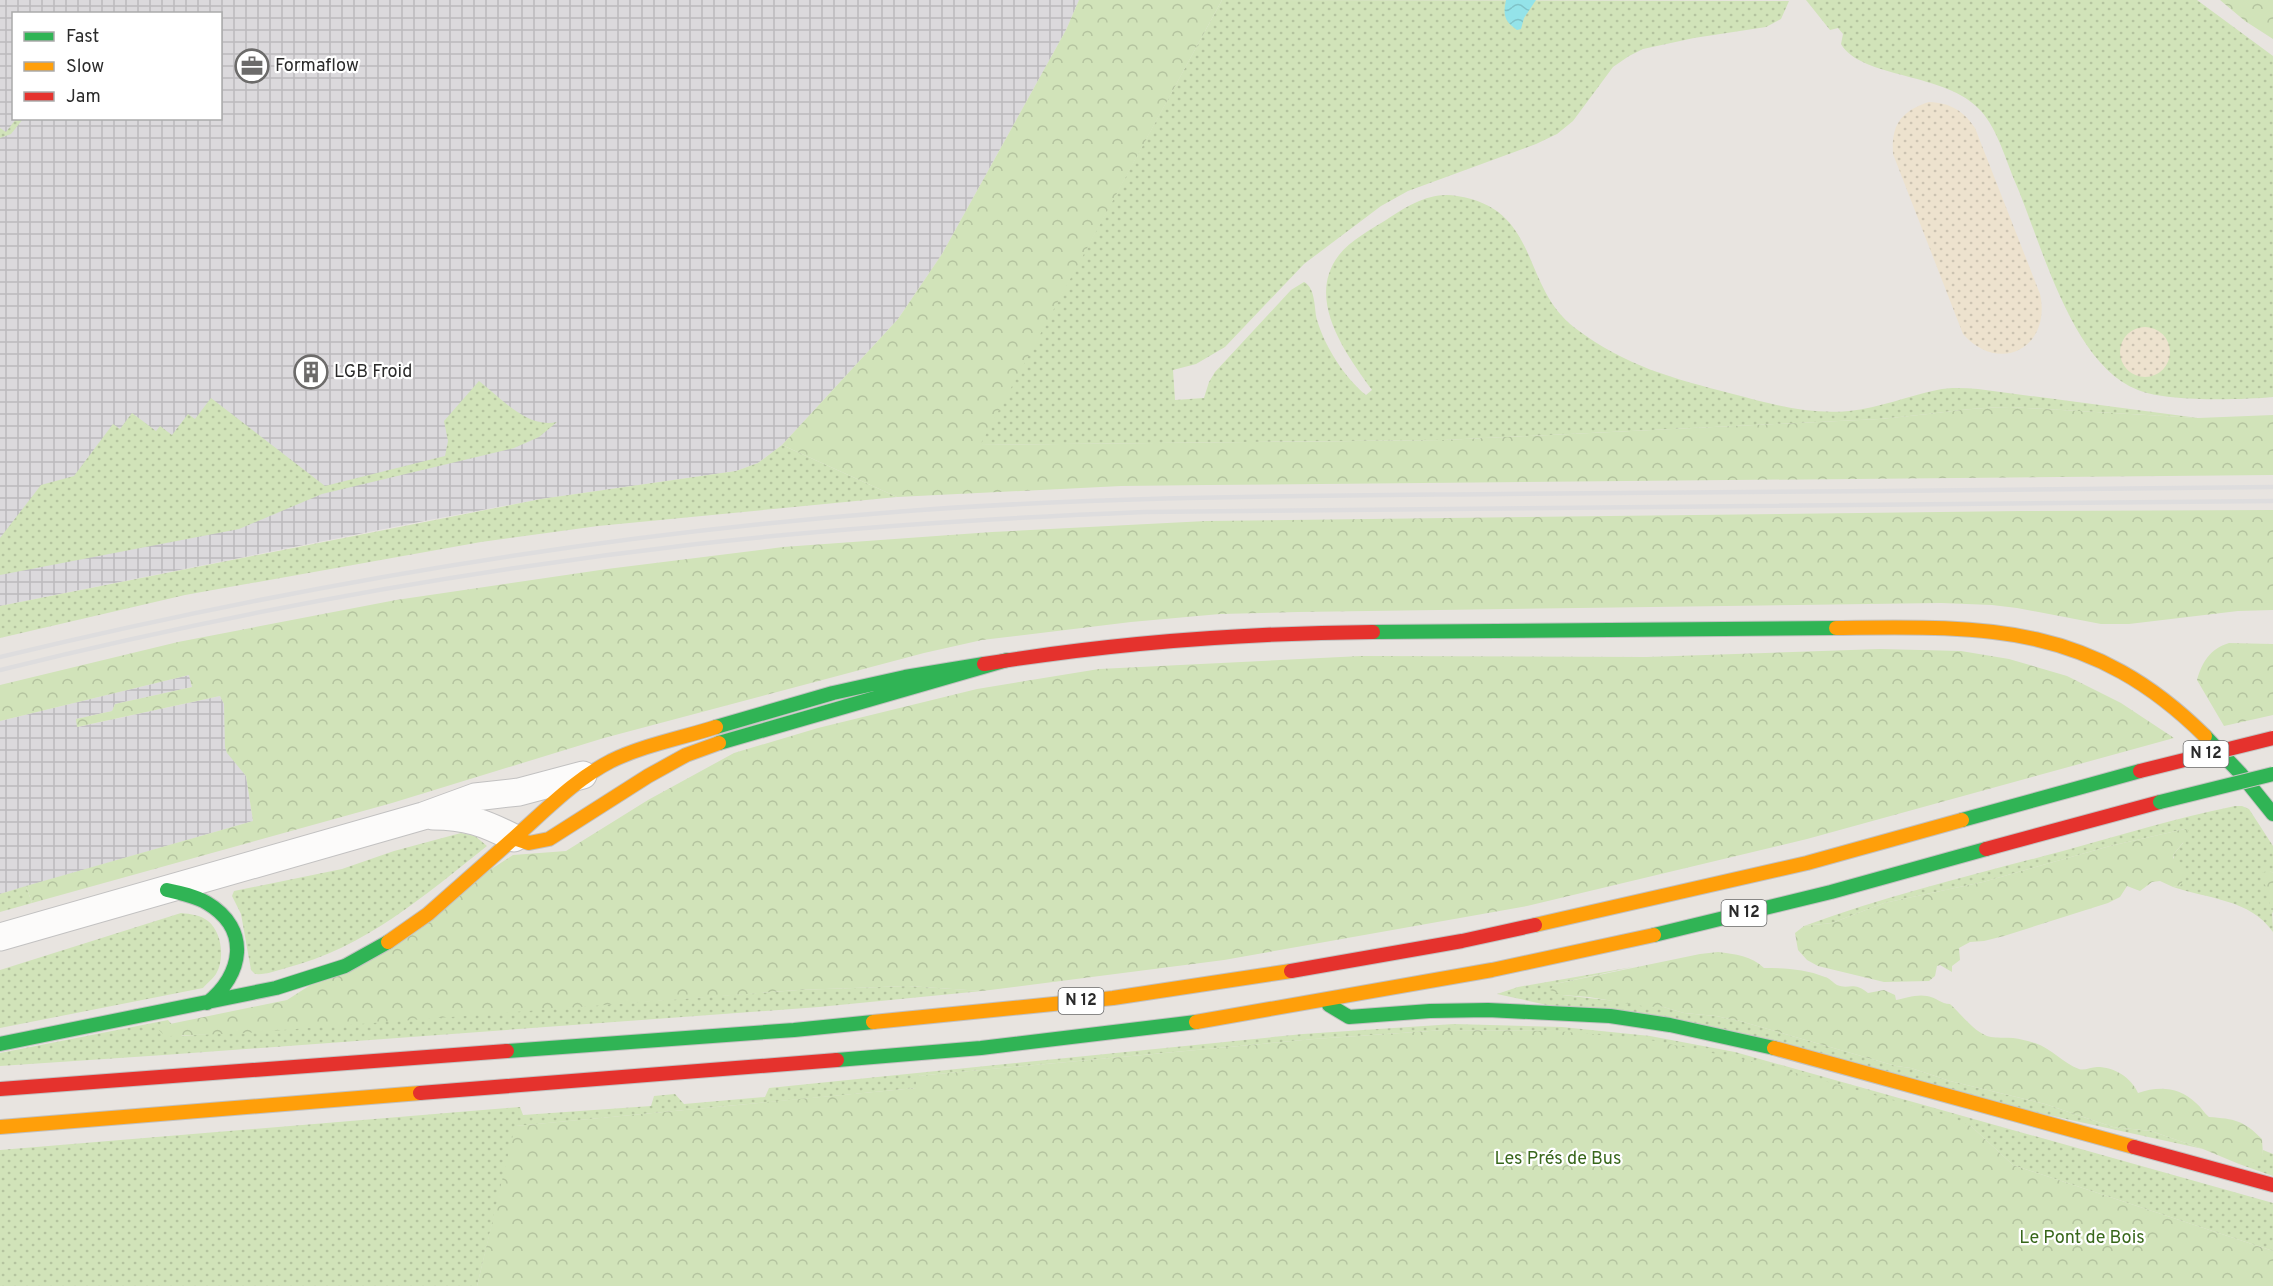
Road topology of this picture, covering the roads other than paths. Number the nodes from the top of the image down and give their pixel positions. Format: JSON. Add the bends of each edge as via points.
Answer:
{"nodes":[{"id":1,"x":1007,"y":660,"type":"junction"},
{"id":2,"x":2273,"y":738,"type":"edge"},
{"id":3,"x":590,"y":774,"type":"junction"},
{"id":4,"x":2273,"y":774,"type":"edge"},
{"id":5,"x":2273,"y":814,"type":"edge"},
{"id":6,"x":423,"y":816,"type":"junction"},
{"id":7,"x":514,"y":838,"type":"junction"},
{"id":8,"x":167,"y":890,"type":"junction"},
{"id":9,"x":0,"y":937,"type":"edge"},
{"id":10,"x":1323,"y":1001,"type":"junction"},
{"id":11,"x":207,"y":1003,"type":"junction"},
{"id":12,"x":0,"y":1044,"type":"edge"},
{"id":13,"x":0,"y":1089,"type":"edge"},
{"id":14,"x":0,"y":1127,"type":"edge"},
{"id":15,"x":2273,"y":1185,"type":"edge"}],
"edges":[{"from":1,"to":3,"type":"main road","via":[[833,693],[672,739],[633,752]]},
{"from":1,"to":5,"type":"main road","via":[[1197,638],[1295,633],[1772,627],[1995,631],[2067,647],[2140,682],[2222,753]]},
{"from":1,"to":7,"type":"main road","via":[[707,747],[655,772],[549,839],[529,843]]},
{"from":2,"to":13,"type":"main road","number":"N 12","bridge":true,"via":[[1807,863],[1462,941],[1316,967],[1136,994],[805,1029]]},
{"from":3,"to":6,"type":"street","via":[[519,792],[475,797]]},
{"from":3,"to":7,"type":"main road"},
{"from":4,"to":10,"type":"main road","number":"N 12","bridge":true,"via":[[1831,892],[1620,943]]},
{"from":6,"to":7,"type":"street","via":[[468,818]]},
{"from":6,"to":8,"type":"street"},
{"from":7,"to":11,"type":"main road","via":[[428,914],[369,954],[316,976]]},
{"from":8,"to":9,"type":"street"},
{"from":8,"to":11,"type":"main road","via":[[210,905],[225,919],[236,938],[236,968],[230,982]]},
{"from":10,"to":14,"type":"main road","number":"N 12","via":[[1183,1024],[981,1048]]},
{"from":10,"to":15,"type":"main road","via":[[1349,1017],[1488,1010],[1610,1016],[1670,1025],[1741,1039]]},
{"from":11,"to":12,"type":"main road"}]}
